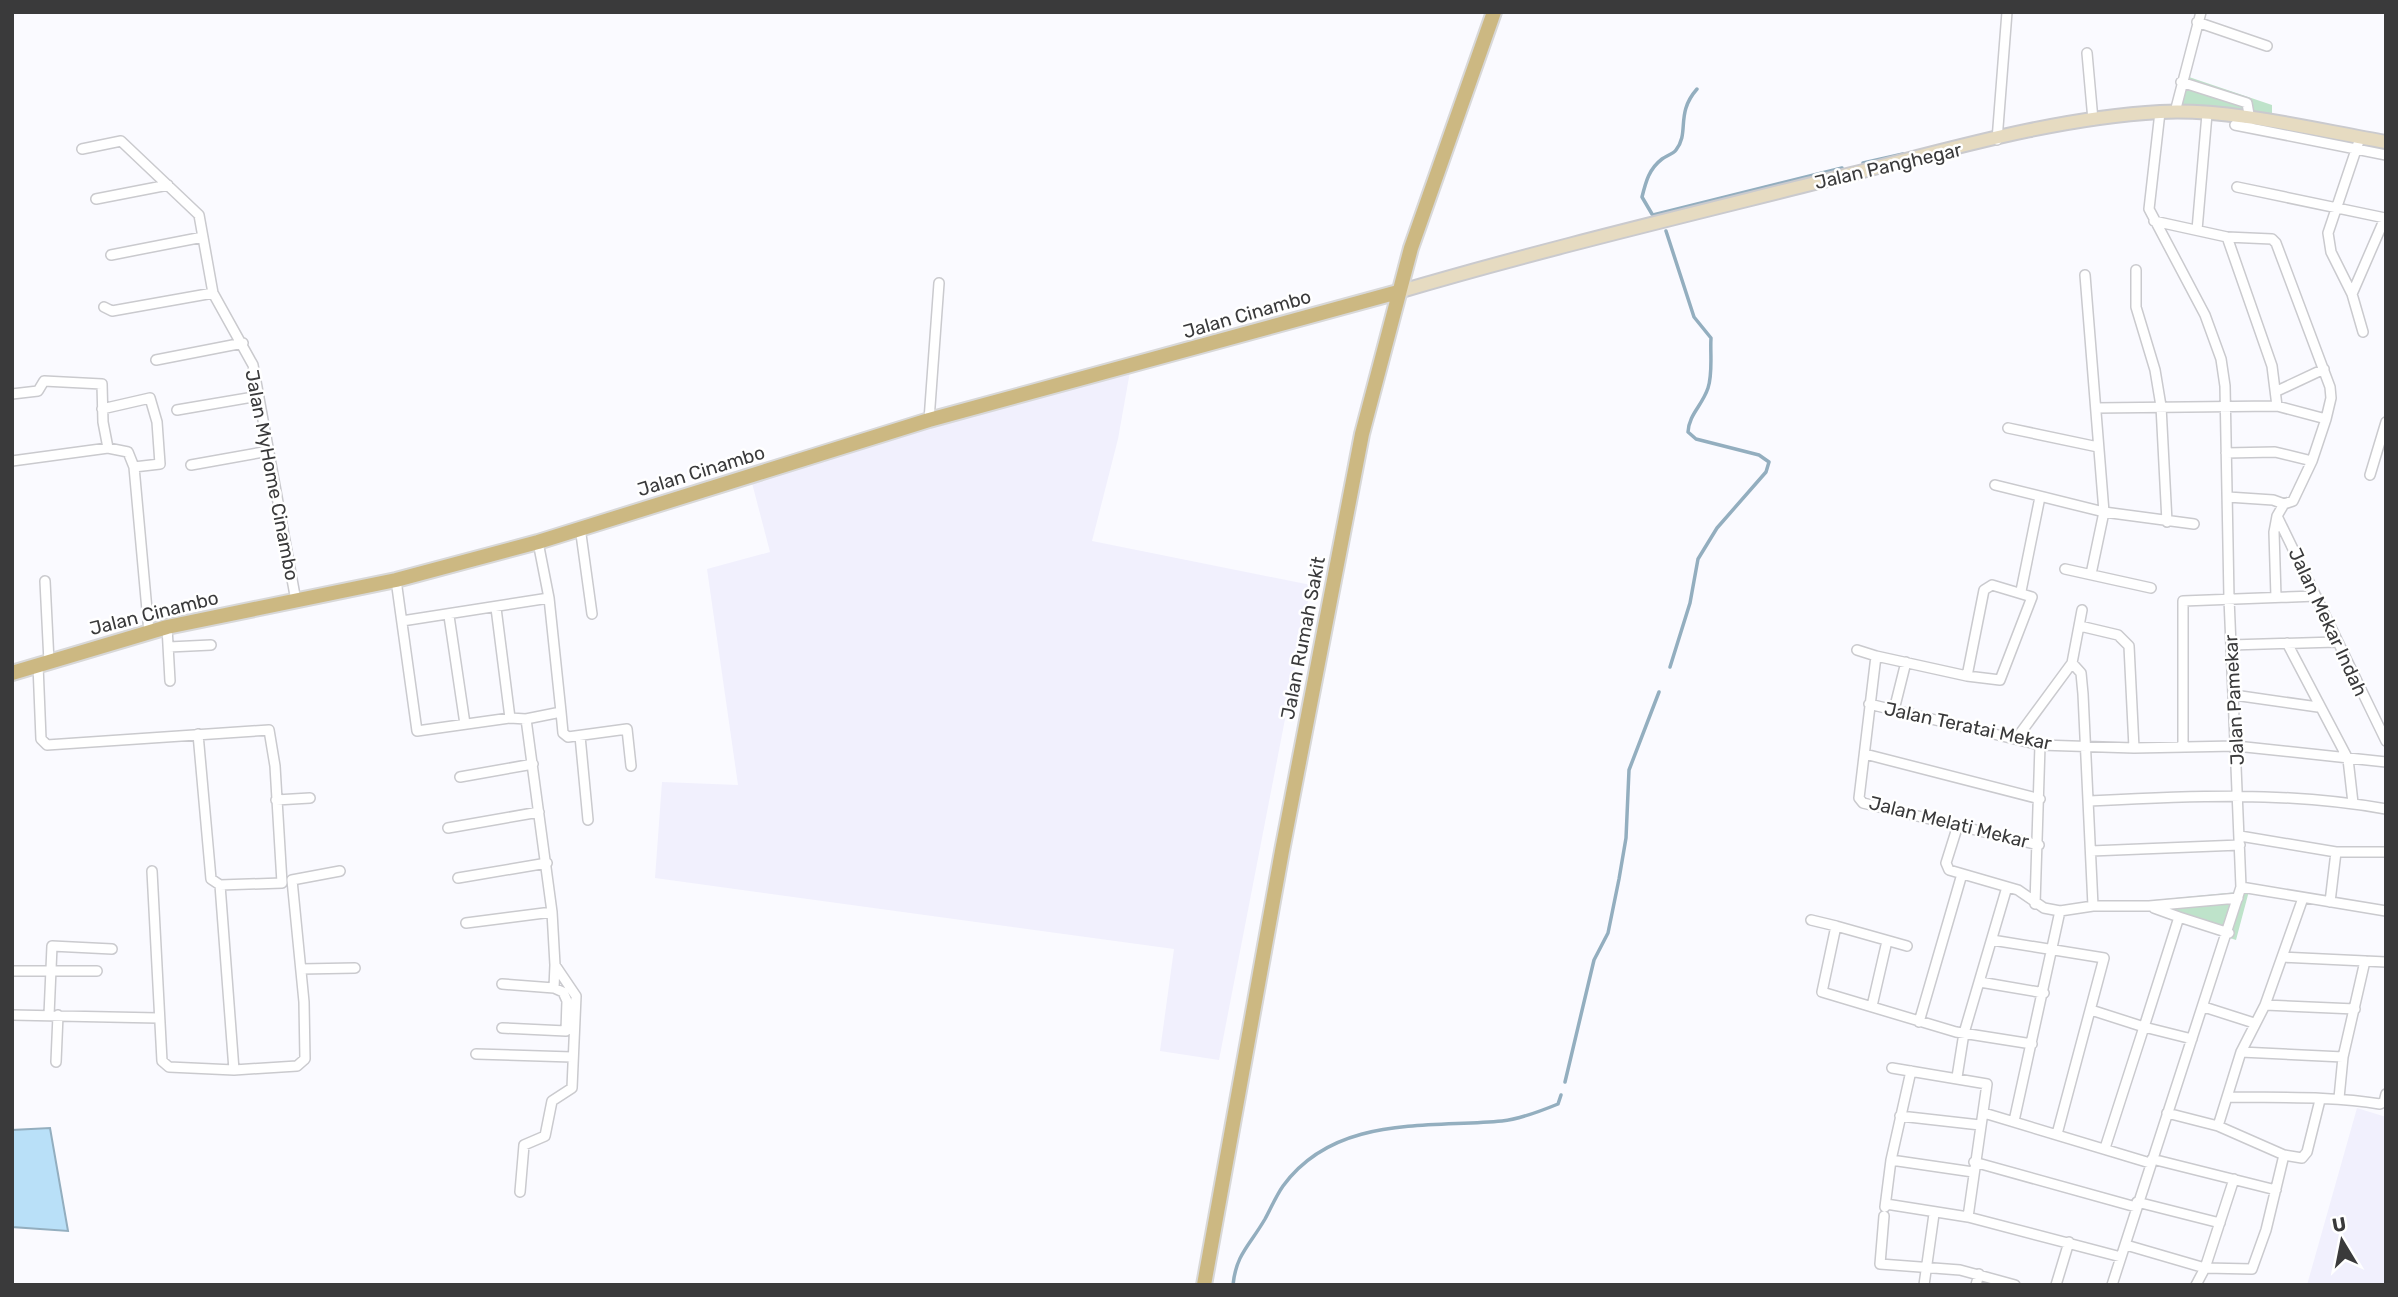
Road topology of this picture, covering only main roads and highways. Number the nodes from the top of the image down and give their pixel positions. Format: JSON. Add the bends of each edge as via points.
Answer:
{"nodes":[{"id":1,"x":1493,"y":12,"type":"edge"},
{"id":2,"x":1398,"y":292,"type":"junction"},
{"id":3,"x":12,"y":673,"type":"edge"},
{"id":4,"x":1204,"y":1285,"type":"edge"}],
"edges":[{"from":1,"to":2,"type":"main road","name":"Jalan Rumah Sakit"},
{"from":2,"to":3,"type":"main road","name":"Jalan Cinambo","via":[[929,420],[538,542],[396,580],[167,627]]},
{"from":2,"to":4,"type":"main road","name":"Jalan Rumah Sakit","via":[[1353,477]]}]}
